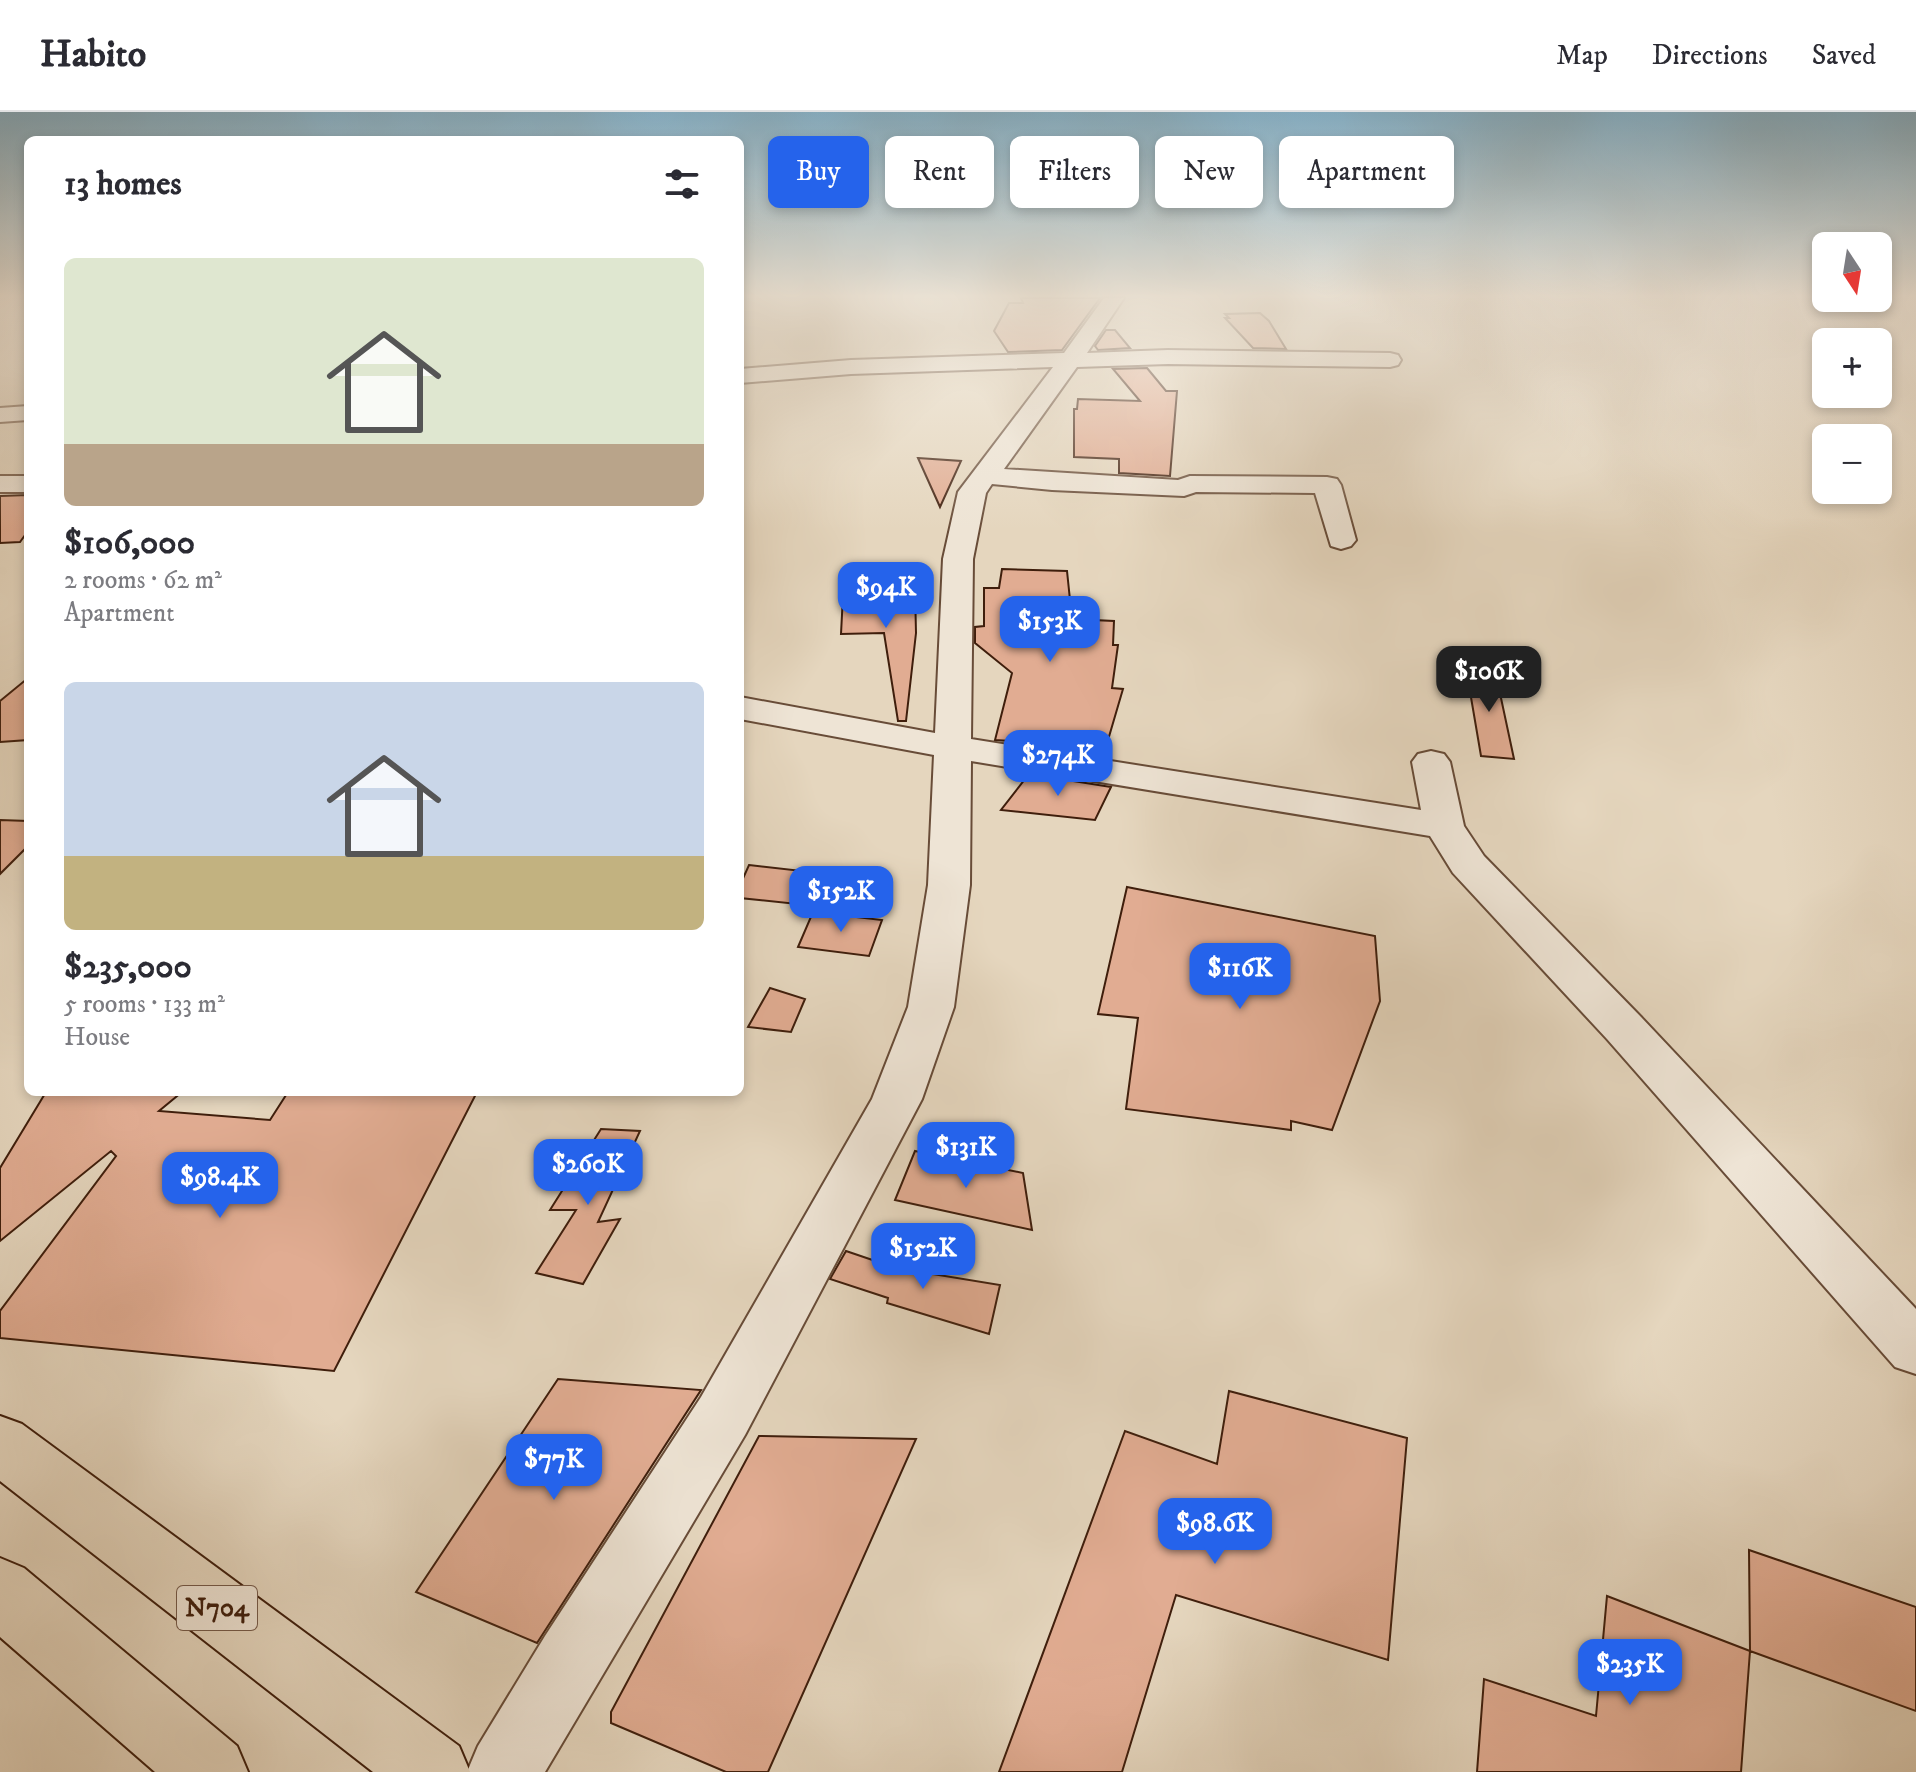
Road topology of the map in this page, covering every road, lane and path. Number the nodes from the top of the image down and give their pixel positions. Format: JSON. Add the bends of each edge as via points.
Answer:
{"nodes":[{"id":1,"x":1059,"y":375,"type":"edge"},
{"id":2,"x":24,"y":413,"type":"edge"},
{"id":3,"x":0,"y":415,"type":"edge"},
{"id":4,"x":987,"y":475,"type":"junction"},
{"id":5,"x":0,"y":484,"type":"edge"},
{"id":6,"x":24,"y":484,"type":"edge"},
{"id":7,"x":1341,"y":540,"type":"dead end"},
{"id":8,"x":744,"y":709,"type":"edge"},
{"id":9,"x":951,"y":747,"type":"junction"},
{"id":10,"x":1431,"y":762,"type":"dead end"},
{"id":11,"x":1444,"y":826,"type":"junction"},
{"id":12,"x":1916,"y":1349,"type":"edge"},
{"id":13,"x":0,"y":1444,"type":"edge"},
{"id":14,"x":0,"y":1592,"type":"edge"},
{"id":15,"x":211,"y":1772,"type":"edge"},
{"id":16,"x":433,"y":1772,"type":"edge"},
{"id":17,"x":504,"y":1772,"type":"edge"}],
"edges":[{"from":1,"to":4,"type":"street"},
{"from":2,"to":3,"type":"street"},
{"from":4,"to":7,"type":"street","via":[[1184,488],[1327,485]]},
{"from":4,"to":9,"type":"street","via":[[972,492],[958,559]]},
{"from":5,"to":6,"type":"street"},
{"from":8,"to":9,"type":"street"},
{"from":9,"to":11,"type":"street"},
{"from":9,"to":17,"type":"street","via":[[949,885],[931,1007],[897,1099],[723,1416]]},
{"from":10,"to":11,"type":"street"},
{"from":11,"to":12,"type":"street","via":[[1468,864]]},
{"from":13,"to":16,"type":"highway","number":"N704"},
{"from":14,"to":15,"type":"highway"}]}
